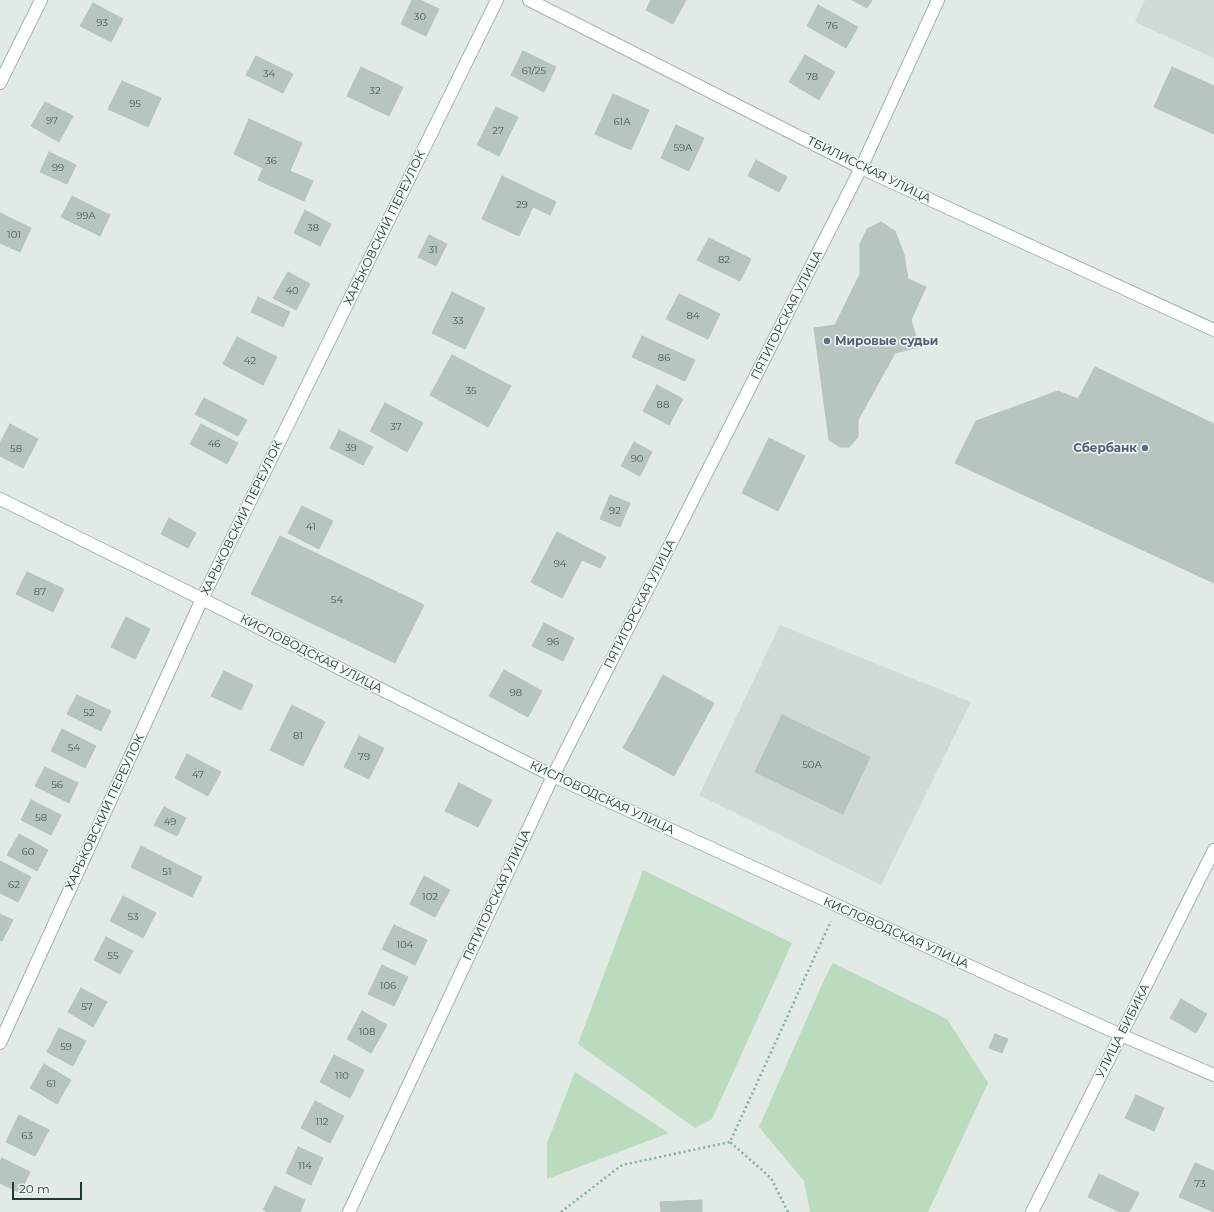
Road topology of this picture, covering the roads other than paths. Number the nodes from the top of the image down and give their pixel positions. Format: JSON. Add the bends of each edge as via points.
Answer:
{"nodes":[{"id":1,"x":41,"y":0,"type":"edge"},
{"id":2,"x":497,"y":0,"type":"edge"},
{"id":3,"x":529,"y":0,"type":"edge"},
{"id":4,"x":938,"y":0,"type":"edge"},
{"id":5,"x":0,"y":83,"type":"edge"},
{"id":6,"x":861,"y":168,"type":"junction"},
{"id":7,"x":1214,"y":330,"type":"edge"},
{"id":8,"x":0,"y":499,"type":"edge"},
{"id":9,"x":202,"y":599,"type":"junction"},
{"id":10,"x":553,"y":776,"type":"junction"},
{"id":11,"x":1214,"y":850,"type":"edge"},
{"id":12,"x":1121,"y":1035,"type":"junction"},
{"id":13,"x":0,"y":1042,"type":"edge"},
{"id":14,"x":1214,"y":1075,"type":"edge"},
{"id":15,"x":349,"y":1212,"type":"edge"},
{"id":16,"x":1032,"y":1212,"type":"edge"}],
"edges":[{"from":1,"to":5,"type":"street"},
{"from":2,"to":9,"type":"street","name":"ХАРЬКОВСКИЙ ПЕРЕУЛОК"},
{"from":3,"to":6,"type":"street","name":"ТБИЛИССКАЯ УЛИЦА"},
{"from":4,"to":6,"type":"street","name":"ПЯТИГОРСКАЯ УЛИЦА"},
{"from":6,"to":7,"type":"street","name":"ТБИЛИССКАЯ УЛИЦА"},
{"from":6,"to":10,"type":"street","name":"ПЯТИГОРСКАЯ УЛИЦА"},
{"from":8,"to":9,"type":"street","name":"КИСЛОВОДСКАЯ УЛИЦА"},
{"from":9,"to":10,"type":"street","name":"КИСЛОВОДСКАЯ УЛИЦА"},
{"from":9,"to":13,"type":"street","name":"ХАРЬКОВСКИЙ ПЕРЕУЛОК"},
{"from":10,"to":12,"type":"street","name":"КИСЛОВОДСКАЯ УЛИЦА"},
{"from":10,"to":15,"type":"street","name":"ПЯТИГОРСКАЯ УЛИЦА"},
{"from":11,"to":12,"type":"street","name":"УЛИЦА БИБИКА"},
{"from":12,"to":14,"type":"street","name":"КИСЛОВОДСКАЯ УЛИЦА"},
{"from":12,"to":16,"type":"street","name":"УЛИЦА БИБИКА"}]}
